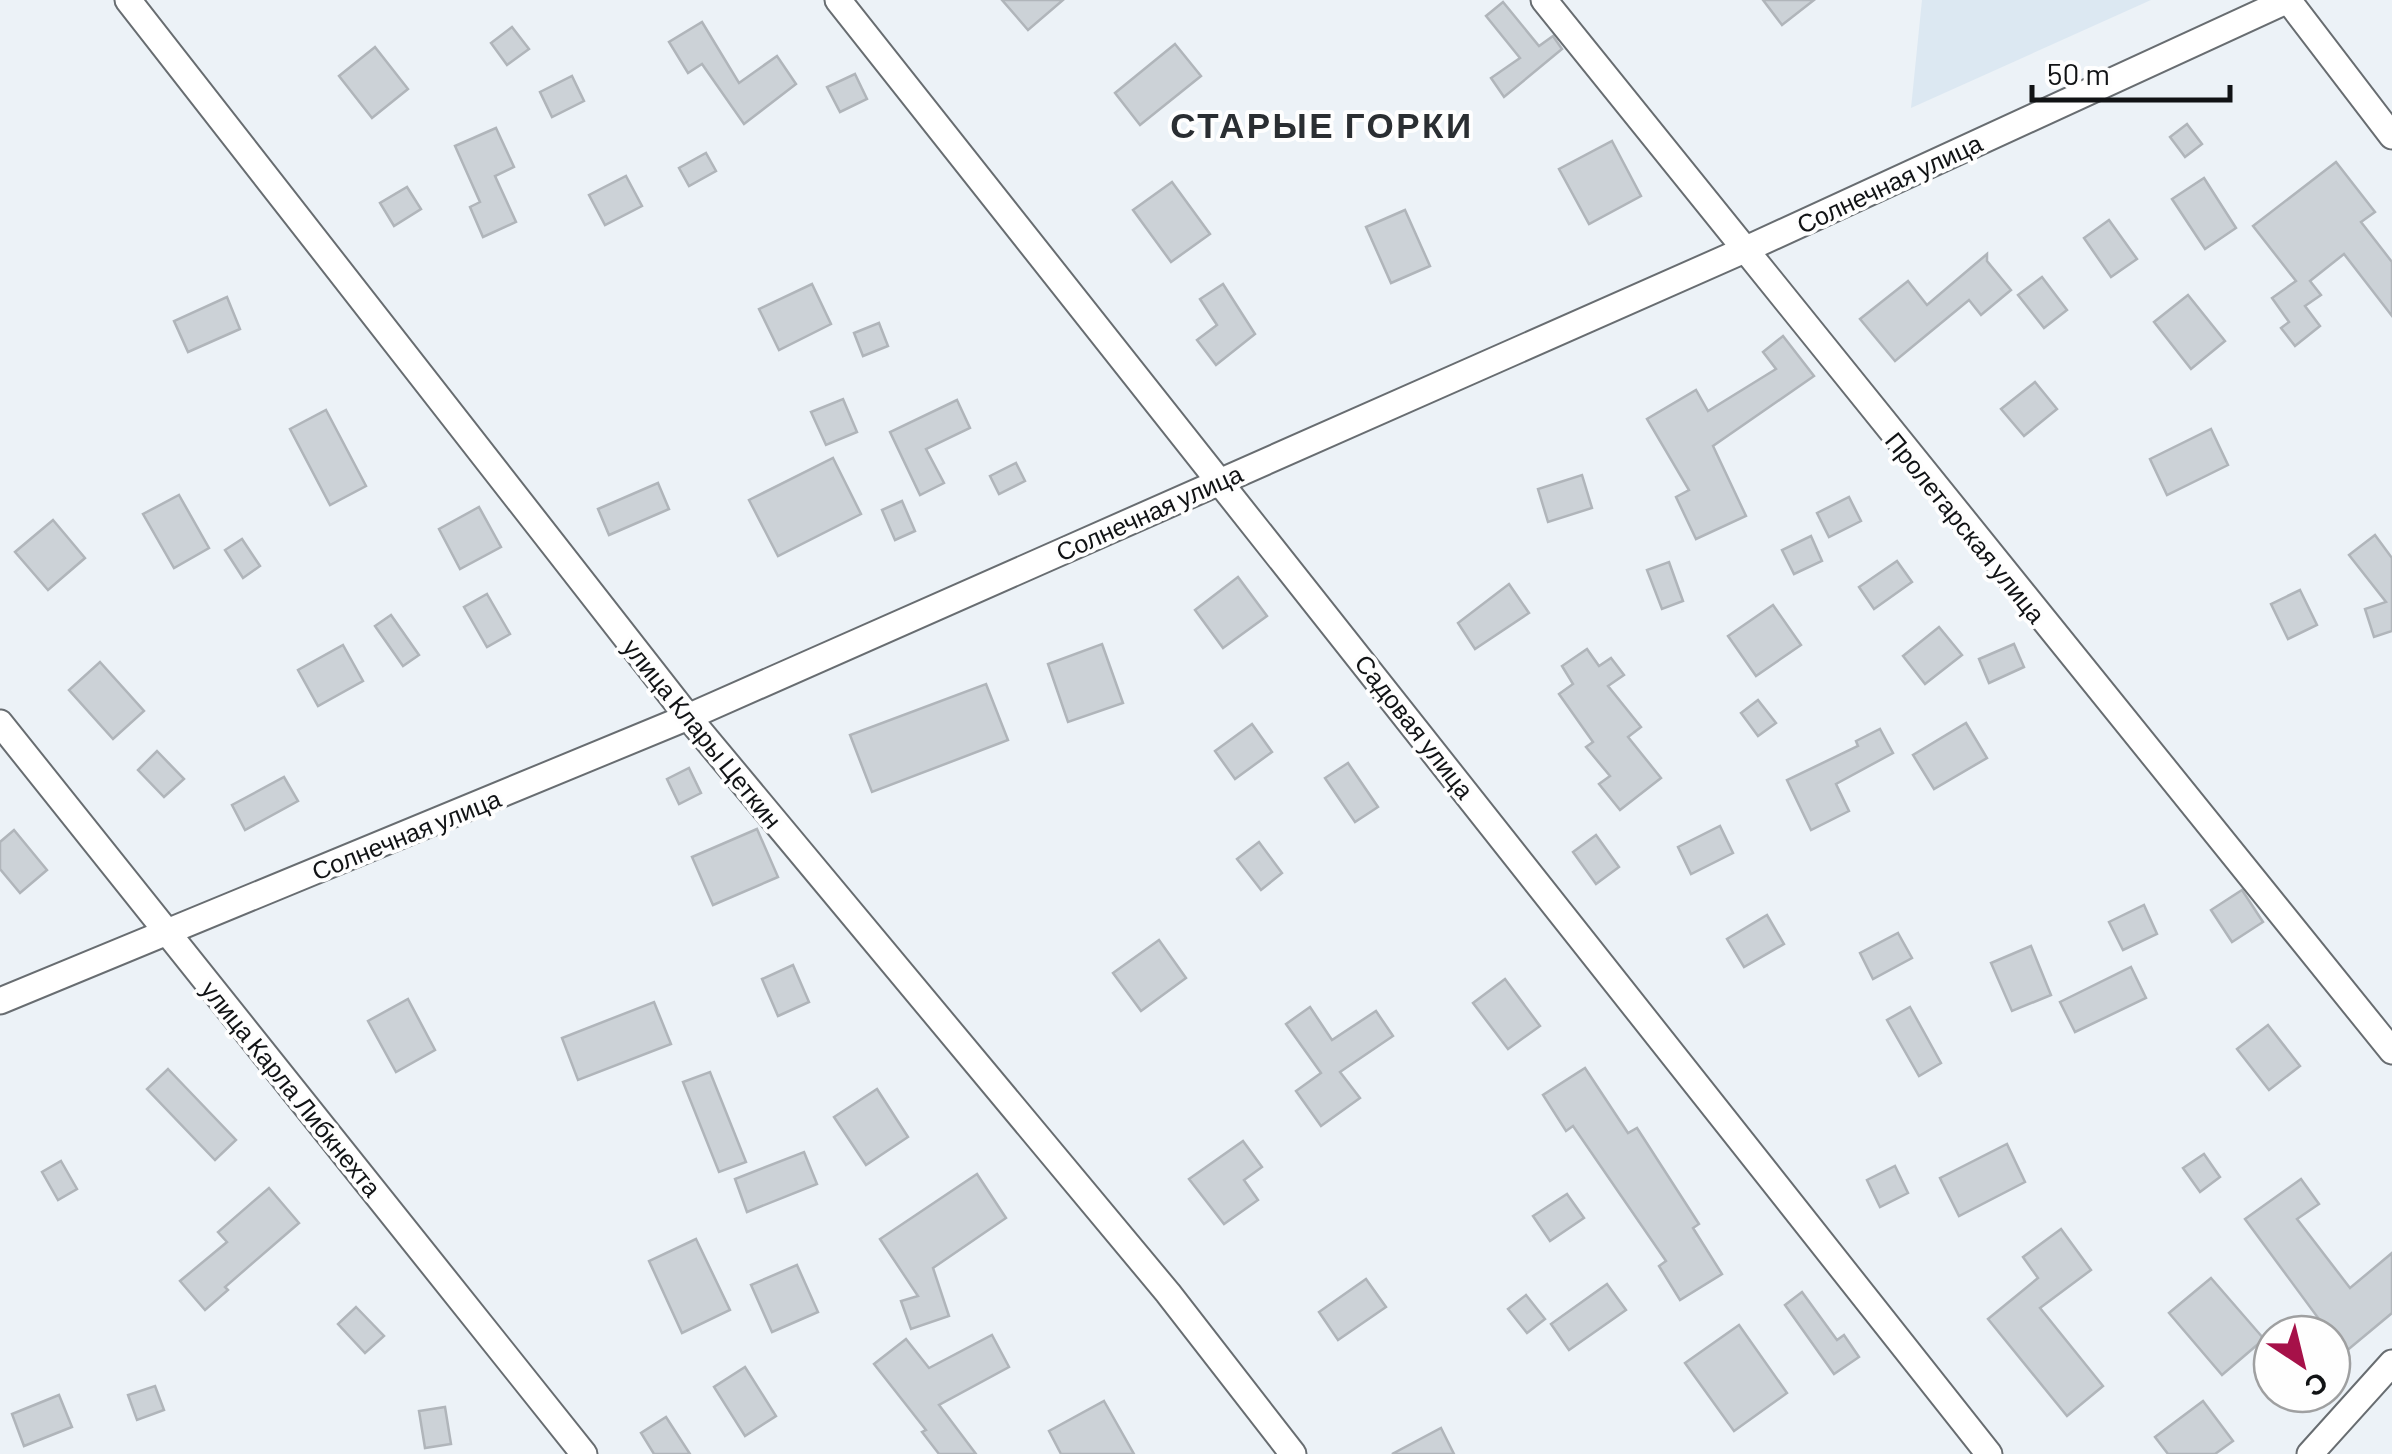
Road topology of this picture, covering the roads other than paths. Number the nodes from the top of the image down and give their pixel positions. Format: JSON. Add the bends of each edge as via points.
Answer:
{"nodes":[{"id":1,"x":128,"y":0,"type":"edge"},
{"id":2,"x":838,"y":0,"type":"edge"},
{"id":3,"x":1544,"y":0,"type":"edge"},
{"id":4,"x":2288,"y":0,"type":"edge"},
{"id":5,"x":2392,"y":136,"type":"edge"},
{"id":6,"x":1742,"y":251,"type":"junction"},
{"id":7,"x":1220,"y":480,"type":"junction"},
{"id":8,"x":688,"y":718,"type":"junction"},
{"id":9,"x":0,"y":723,"type":"edge"},
{"id":10,"x":167,"y":932,"type":"junction"},
{"id":11,"x":0,"y":1001,"type":"edge"},
{"id":12,"x":2392,"y":1051,"type":"edge"},
{"id":13,"x":2392,"y":1363,"type":"edge"},
{"id":14,"x":584,"y":1454,"type":"edge"},
{"id":15,"x":1293,"y":1454,"type":"edge"},
{"id":16,"x":1989,"y":1454,"type":"edge"},
{"id":17,"x":2310,"y":1454,"type":"edge"}],
"edges":[{"from":1,"to":8,"type":"street","name":"улица Клары Цеткин"},
{"from":2,"to":7,"type":"street","name":"Садовая улица"},
{"from":3,"to":6,"type":"street","name":"Пролетарская улица"},
{"from":4,"to":5,"type":"street"},
{"from":4,"to":6,"type":"street","name":"Солнечная улица"},
{"from":6,"to":7,"type":"street","name":"Солнечная улица"},
{"from":6,"to":12,"type":"street","name":"Пролетарская улица"},
{"from":7,"to":8,"type":"street","name":"Солнечная улица"},
{"from":7,"to":16,"type":"street","name":"Садовая улица"},
{"from":8,"to":10,"type":"street","name":"Солнечная улица"},
{"from":8,"to":15,"type":"street","name":"улица Клары Цеткин","via":[[1155,1278]]},
{"from":9,"to":10,"type":"street","name":"улица Карла Либкнехта"},
{"from":10,"to":11,"type":"street","name":"Солнечная улица"},
{"from":10,"to":14,"type":"street","name":"улица Карла Либкнехта"},
{"from":13,"to":17,"type":"street"}]}
